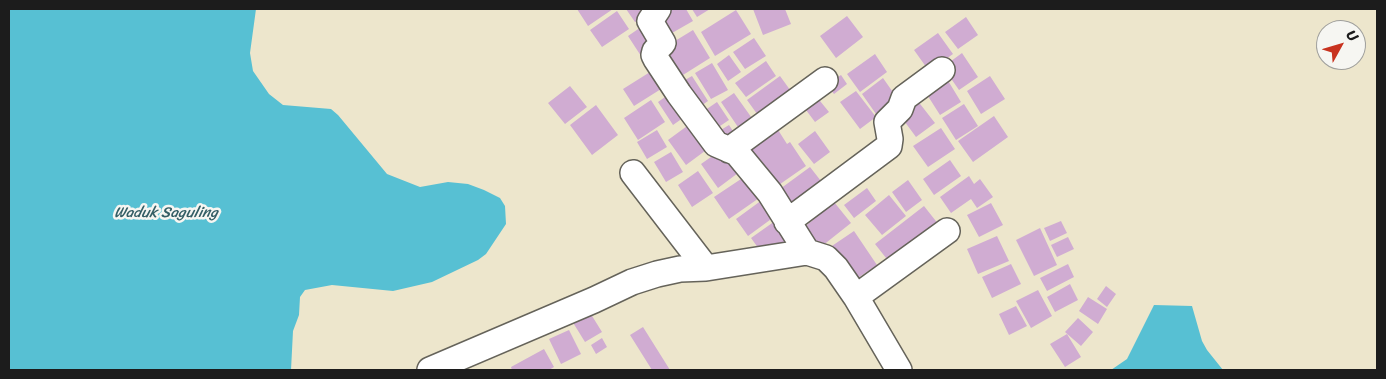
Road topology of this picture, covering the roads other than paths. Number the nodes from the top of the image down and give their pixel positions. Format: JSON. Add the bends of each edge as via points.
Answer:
{"nodes":[{"id":1,"x":658,"y":9,"type":"edge"},
{"id":2,"x":942,"y":70,"type":"dead end"},
{"id":3,"x":826,"y":80,"type":"dead end"},
{"id":4,"x":729,"y":150,"type":"junction"},
{"id":5,"x":633,"y":173,"type":"dead end"},
{"id":6,"x":788,"y":222,"type":"junction"},
{"id":7,"x":947,"y":231,"type":"dead end"},
{"id":8,"x":807,"y":252,"type":"junction"},
{"id":9,"x":706,"y":268,"type":"junction"},
{"id":10,"x":856,"y":297,"type":"junction"},
{"id":11,"x":430,"y":370,"type":"edge"},
{"id":12,"x":899,"y":370,"type":"edge"}],
"edges":[{"from":1,"to":4,"type":"street","via":[[650,21],[662,43],[654,55],[716,144]]},
{"from":2,"to":6,"type":"street","via":[[904,98],[900,110],[886,122],[889,146]]},
{"from":3,"to":4,"type":"street"},
{"from":4,"to":6,"type":"street","via":[[737,153],[770,193]]},
{"from":5,"to":9,"type":"street"},
{"from":6,"to":8,"type":"street"},
{"from":7,"to":10,"type":"street"},
{"from":8,"to":9,"type":"street"},
{"from":8,"to":10,"type":"street","via":[[826,258]]},
{"from":9,"to":11,"type":"street","via":[[680,269],[632,282]]},
{"from":10,"to":12,"type":"street"}]}
